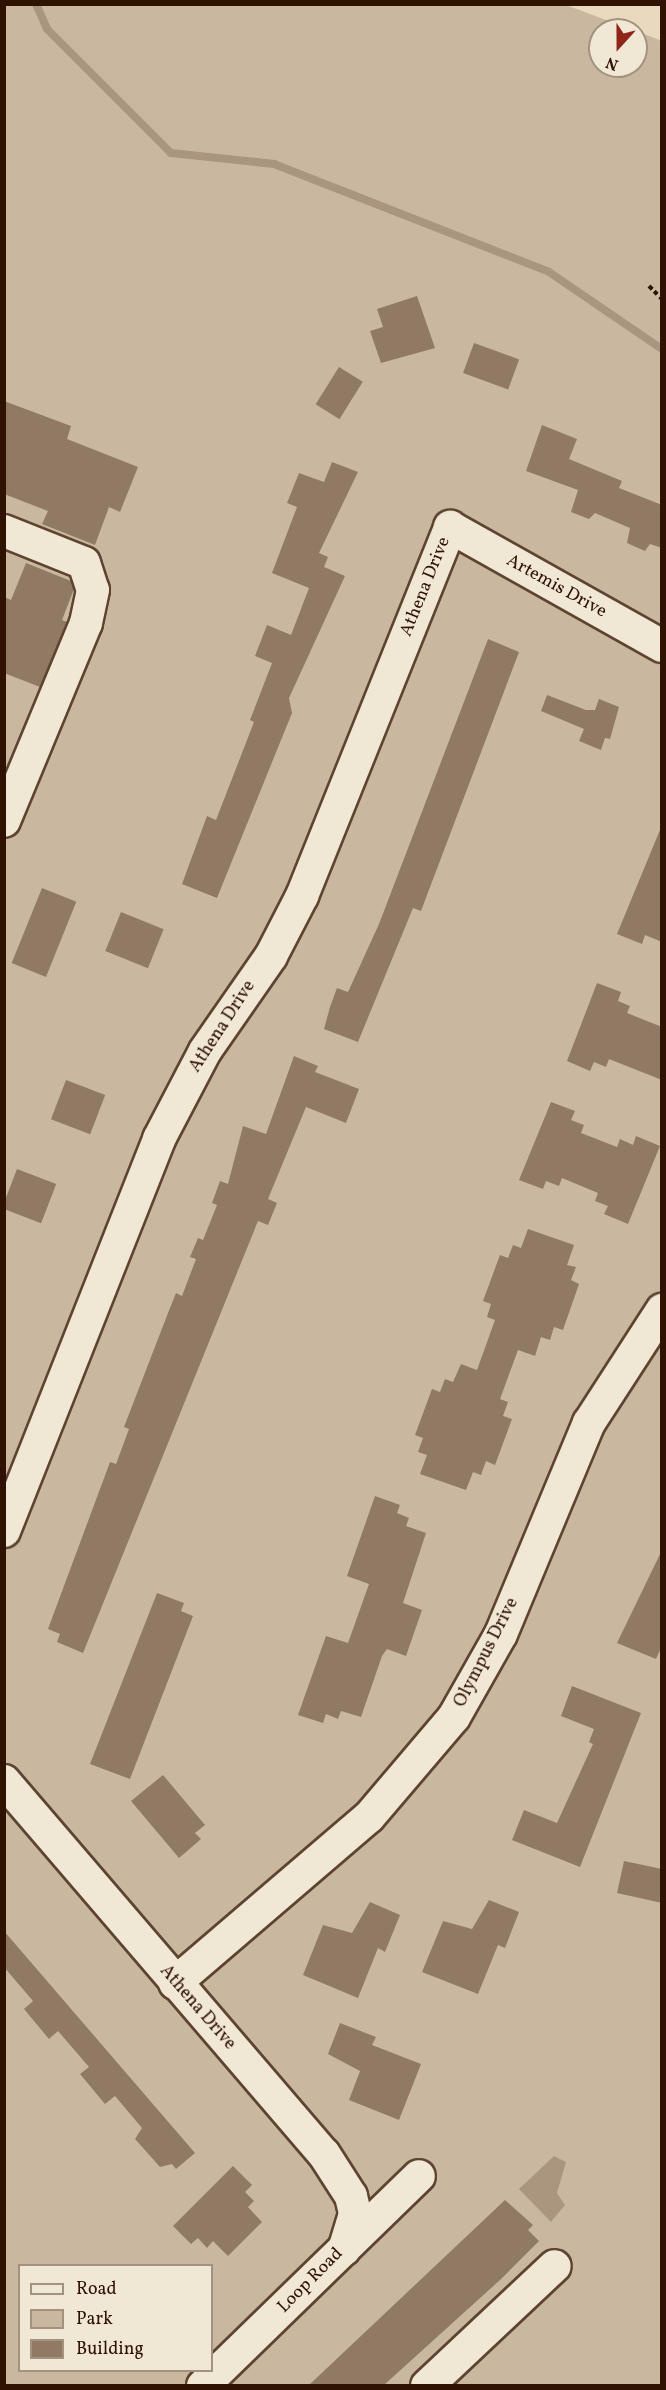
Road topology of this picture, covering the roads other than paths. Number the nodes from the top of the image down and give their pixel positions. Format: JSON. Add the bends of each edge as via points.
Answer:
{"nodes":[{"id":1,"x":450,"y":527,"type":"joint"},
{"id":2,"x":4,"y":531,"type":"edge"},
{"id":3,"x":662,"y":646,"type":"edge"},
{"id":4,"x":4,"y":821,"type":"edge"},
{"id":5,"x":662,"y":1310,"type":"edge"},
{"id":6,"x":4,"y":1531,"type":"edge"},
{"id":7,"x":4,"y":1781,"type":"edge"},
{"id":8,"x":175,"y":1983,"type":"junction"},
{"id":9,"x":419,"y":2176,"type":"dead end"},
{"id":10,"x":344,"y":2249,"type":"junction"},
{"id":11,"x":555,"y":2266,"type":"dead end"},
{"id":12,"x":215,"y":2382,"type":"edge"},
{"id":13,"x":427,"y":2385,"type":"edge"}],
"edges":[{"from":1,"to":3,"type":"street","name":"Artemis Drive"},
{"from":1,"to":6,"type":"street","name":"Athena Drive","via":[[302,896],[271,956],[205,1051],[159,1139]]},
{"from":2,"to":4,"type":"street","via":[[84,563],[93,590],[86,623]]},
{"from":5,"to":8,"type":"street","name":"Olympus Drive","via":[[589,1423],[501,1634],[454,1717],[369,1816]]},
{"from":7,"to":8,"type":"street","name":"Athena Drive"},
{"from":8,"to":10,"type":"street","name":"Athena Drive","via":[[340,2177],[355,2214]]},
{"from":9,"to":10,"type":"street","name":"Loop Road"},
{"from":10,"to":12,"type":"street","name":"Loop Road"},
{"from":11,"to":13,"type":"street"}]}
